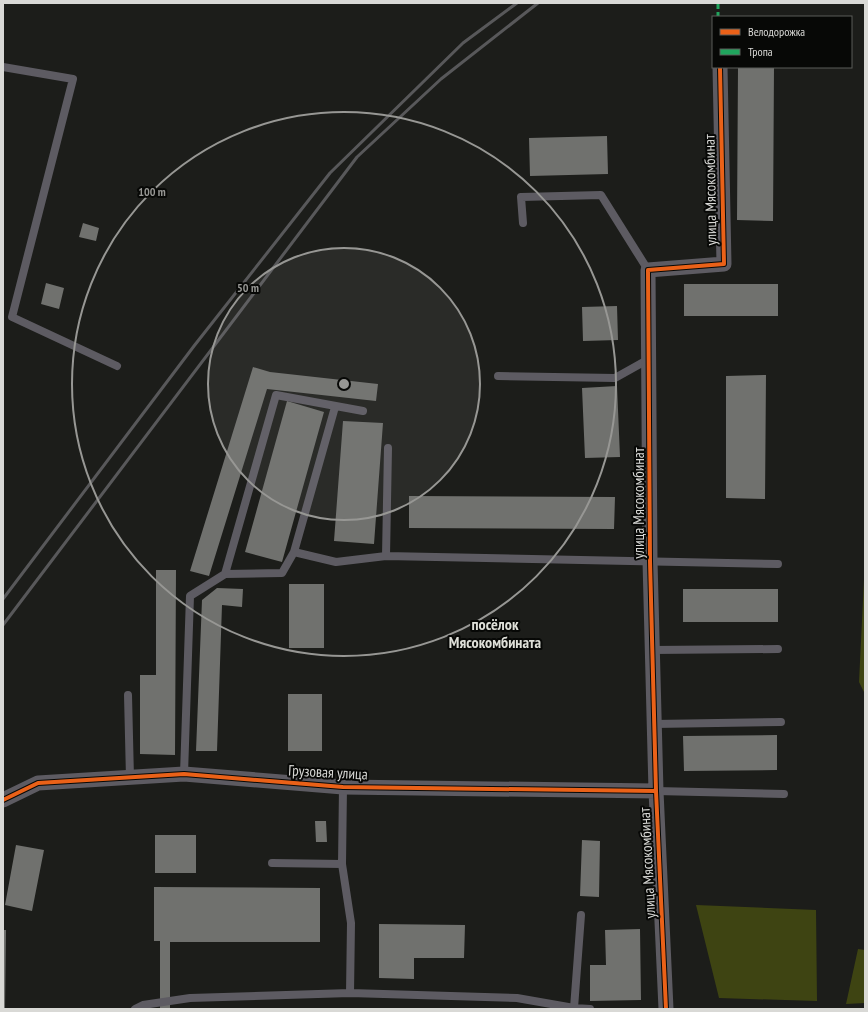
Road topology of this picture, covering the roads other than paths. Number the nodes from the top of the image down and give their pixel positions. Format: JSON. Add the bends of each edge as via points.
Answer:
{"nodes":[{"id":1,"x":3,"y":67,"type":"edge"},
{"id":2,"x":720,"y":68,"type":"edge"},
{"id":3,"x":523,"y":223,"type":"dead end"},
{"id":4,"x":648,"y":270,"type":"junction"},
{"id":5,"x":649,"y":359,"type":"junction"},
{"id":6,"x":117,"y":366,"type":"dead end"},
{"id":7,"x":498,"y":376,"type":"dead end"},
{"id":8,"x":335,"y":407,"type":"junction"},
{"id":9,"x":363,"y":412,"type":"dead end"},
{"id":10,"x":388,"y":448,"type":"dead end"},
{"id":11,"x":294,"y":552,"type":"junction"},
{"id":12,"x":386,"y":556,"type":"junction"},
{"id":13,"x":650,"y":560,"type":"junction"},
{"id":14,"x":778,"y":564,"type":"dead end"},
{"id":15,"x":225,"y":574,"type":"junction"},
{"id":16,"x":778,"y":649,"type":"dead end"},
{"id":17,"x":652,"y":650,"type":"junction"},
{"id":18,"x":128,"y":694,"type":"dead end"},
{"id":19,"x":781,"y":722,"type":"dead end"},
{"id":20,"x":654,"y":724,"type":"junction"},
{"id":21,"x":184,"y":774,"type":"junction"},
{"id":22,"x":130,"y":778,"type":"junction"},
{"id":23,"x":343,"y":787,"type":"junction"},
{"id":24,"x":656,"y":791,"type":"junction"},
{"id":25,"x":784,"y":794,"type":"dead end"},
{"id":26,"x":3,"y":800,"type":"edge"},
{"id":27,"x":272,"y":863,"type":"dead end"},
{"id":28,"x":342,"y":864,"type":"junction"},
{"id":29,"x":581,"y":915,"type":"dead end"},
{"id":30,"x":350,"y":993,"type":"junction"},
{"id":31,"x":574,"y":1008,"type":"junction"},
{"id":32,"x":135,"y":1009,"type":"edge"},
{"id":33,"x":590,"y":1009,"type":"edge"},
{"id":34,"x":666,"y":1009,"type":"edge"}],
"edges":[{"from":1,"to":6,"type":"lane","via":[[74,79],[12,318]]},
{"from":2,"to":4,"type":"street","name":"улица Мясокомбинат","via":[[724,264]]},
{"from":3,"to":4,"type":"lane","via":[[521,197],[601,195]]},
{"from":4,"to":5,"type":"street","name":"улица Мясокомбинат"},
{"from":5,"to":7,"type":"lane","via":[[614,378]]},
{"from":5,"to":13,"type":"street","name":"улица Мясокомбинат"},
{"from":8,"to":9,"type":"lane"},
{"from":8,"to":11,"type":"lane"},
{"from":8,"to":15,"type":"lane","via":[[276,396]]},
{"from":10,"to":12,"type":"lane"},
{"from":11,"to":12,"type":"lane","via":[[336,562]]},
{"from":11,"to":15,"type":"lane","via":[[282,572]]},
{"from":12,"to":13,"type":"lane"},
{"from":13,"to":14,"type":"lane"},
{"from":13,"to":17,"type":"street","name":"улица Мясокомбинат"},
{"from":15,"to":21,"type":"lane","via":[[190,596]]},
{"from":16,"to":17,"type":"lane"},
{"from":17,"to":20,"type":"street","name":"улица Мясокомбинат"},
{"from":18,"to":22,"type":"lane"},
{"from":19,"to":20,"type":"lane"},
{"from":20,"to":24,"type":"street","name":"улица Мясокомбинат"},
{"from":21,"to":22,"type":"street","name":"Грузовая улица"},
{"from":21,"to":23,"type":"street","name":"Грузовая улица"},
{"from":22,"to":26,"type":"street","name":"Грузовая улица","via":[[38,783]]},
{"from":23,"to":24,"type":"street","name":"Грузовая улица"},
{"from":23,"to":28,"type":"lane"},
{"from":24,"to":25,"type":"lane"},
{"from":24,"to":34,"type":"street","name":"улица Мясокомбинат"},
{"from":27,"to":28,"type":"lane"},
{"from":28,"to":30,"type":"lane","via":[[351,923]]},
{"from":29,"to":31,"type":"lane"},
{"from":30,"to":31,"type":"lane","via":[[517,998]]},
{"from":30,"to":32,"type":"lane","via":[[190,998],[143,1005]]},
{"from":31,"to":33,"type":"lane"}]}
